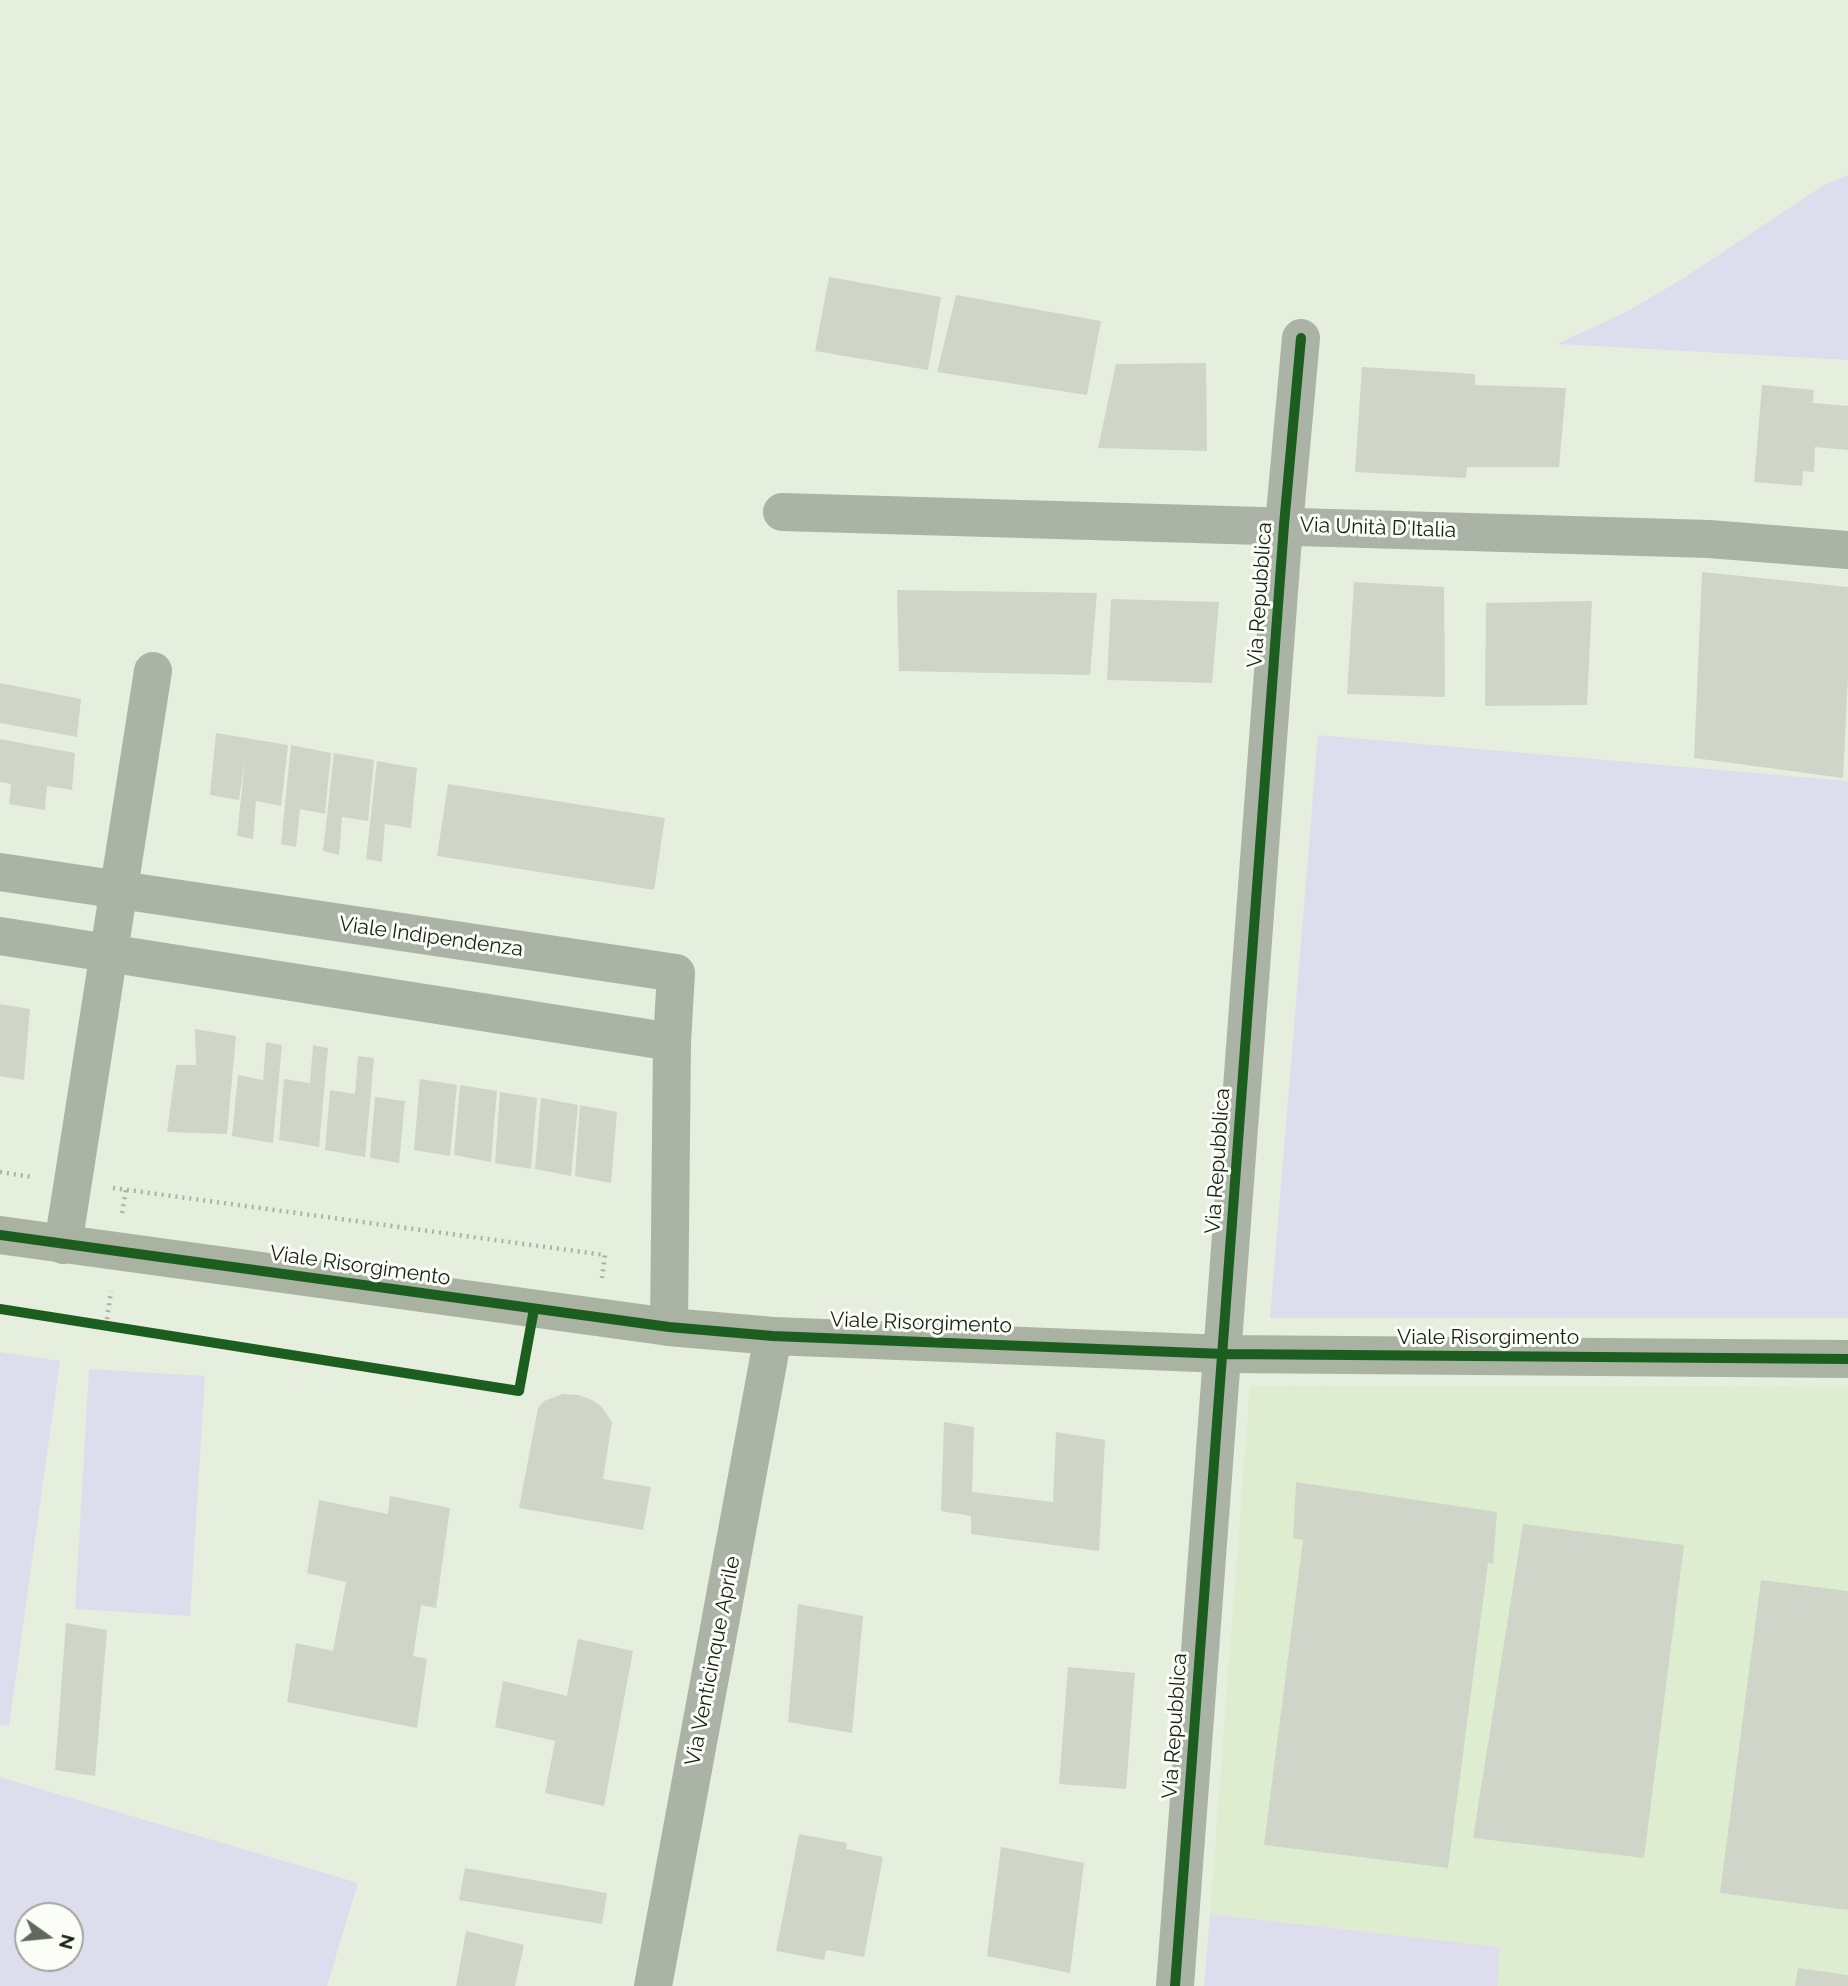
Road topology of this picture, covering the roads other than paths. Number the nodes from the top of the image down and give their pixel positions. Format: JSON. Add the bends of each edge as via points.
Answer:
{"nodes":[{"id":1,"x":1301,"y":338,"type":"dead end"},
{"id":2,"x":782,"y":512,"type":"dead end"},
{"id":3,"x":1284,"y":526,"type":"junction"},
{"id":4,"x":1848,"y":550,"type":"edge"},
{"id":5,"x":153,"y":671,"type":"dead end"},
{"id":6,"x":0,"y":872,"type":"edge"},
{"id":7,"x":117,"y":890,"type":"junction"},
{"id":8,"x":0,"y":936,"type":"edge"},
{"id":9,"x":108,"y":951,"type":"junction"},
{"id":10,"x":672,"y":1042,"type":"junction"},
{"id":11,"x":0,"y":1235,"type":"edge"},
{"id":12,"x":64,"y":1245,"type":"junction"},
{"id":13,"x":669,"y":1327,"type":"junction"},
{"id":14,"x":773,"y":1336,"type":"junction"},
{"id":15,"x":1224,"y":1354,"type":"junction"},
{"id":16,"x":1848,"y":1359,"type":"edge"},
{"id":17,"x":653,"y":1986,"type":"edge"},
{"id":18,"x":1175,"y":1986,"type":"edge"}],
"edges":[{"from":1,"to":3,"type":"street","name":"Via Repubblica"},
{"from":2,"to":3,"type":"street","name":"Via Unità D'Italia"},
{"from":3,"to":4,"type":"street","name":"Via Unità D'Italia","via":[[1709,539]]},
{"from":3,"to":15,"type":"street","name":"Via Repubblica"},
{"from":5,"to":7,"type":"street"},
{"from":6,"to":7,"type":"street","name":"Viale Indipendenza"},
{"from":7,"to":9,"type":"street"},
{"from":7,"to":10,"type":"street","name":"Viale Indipendenza","via":[[677,973]]},
{"from":8,"to":9,"type":"street"},
{"from":9,"to":10,"type":"street"},
{"from":9,"to":12,"type":"street"},
{"from":10,"to":13,"type":"street","name":"Viale Indipendenza"},
{"from":11,"to":12,"type":"street","name":"Viale Risorgimento"},
{"from":12,"to":13,"type":"street","name":"Viale Risorgimento"},
{"from":13,"to":14,"type":"street","name":"Viale Risorgimento"},
{"from":14,"to":15,"type":"street","name":"Viale Risorgimento"},
{"from":14,"to":17,"type":"street","name":"Via Venticinque Aprile"},
{"from":15,"to":16,"type":"street","name":"Viale Risorgimento"},
{"from":15,"to":18,"type":"street","name":"Via Repubblica"}]}
